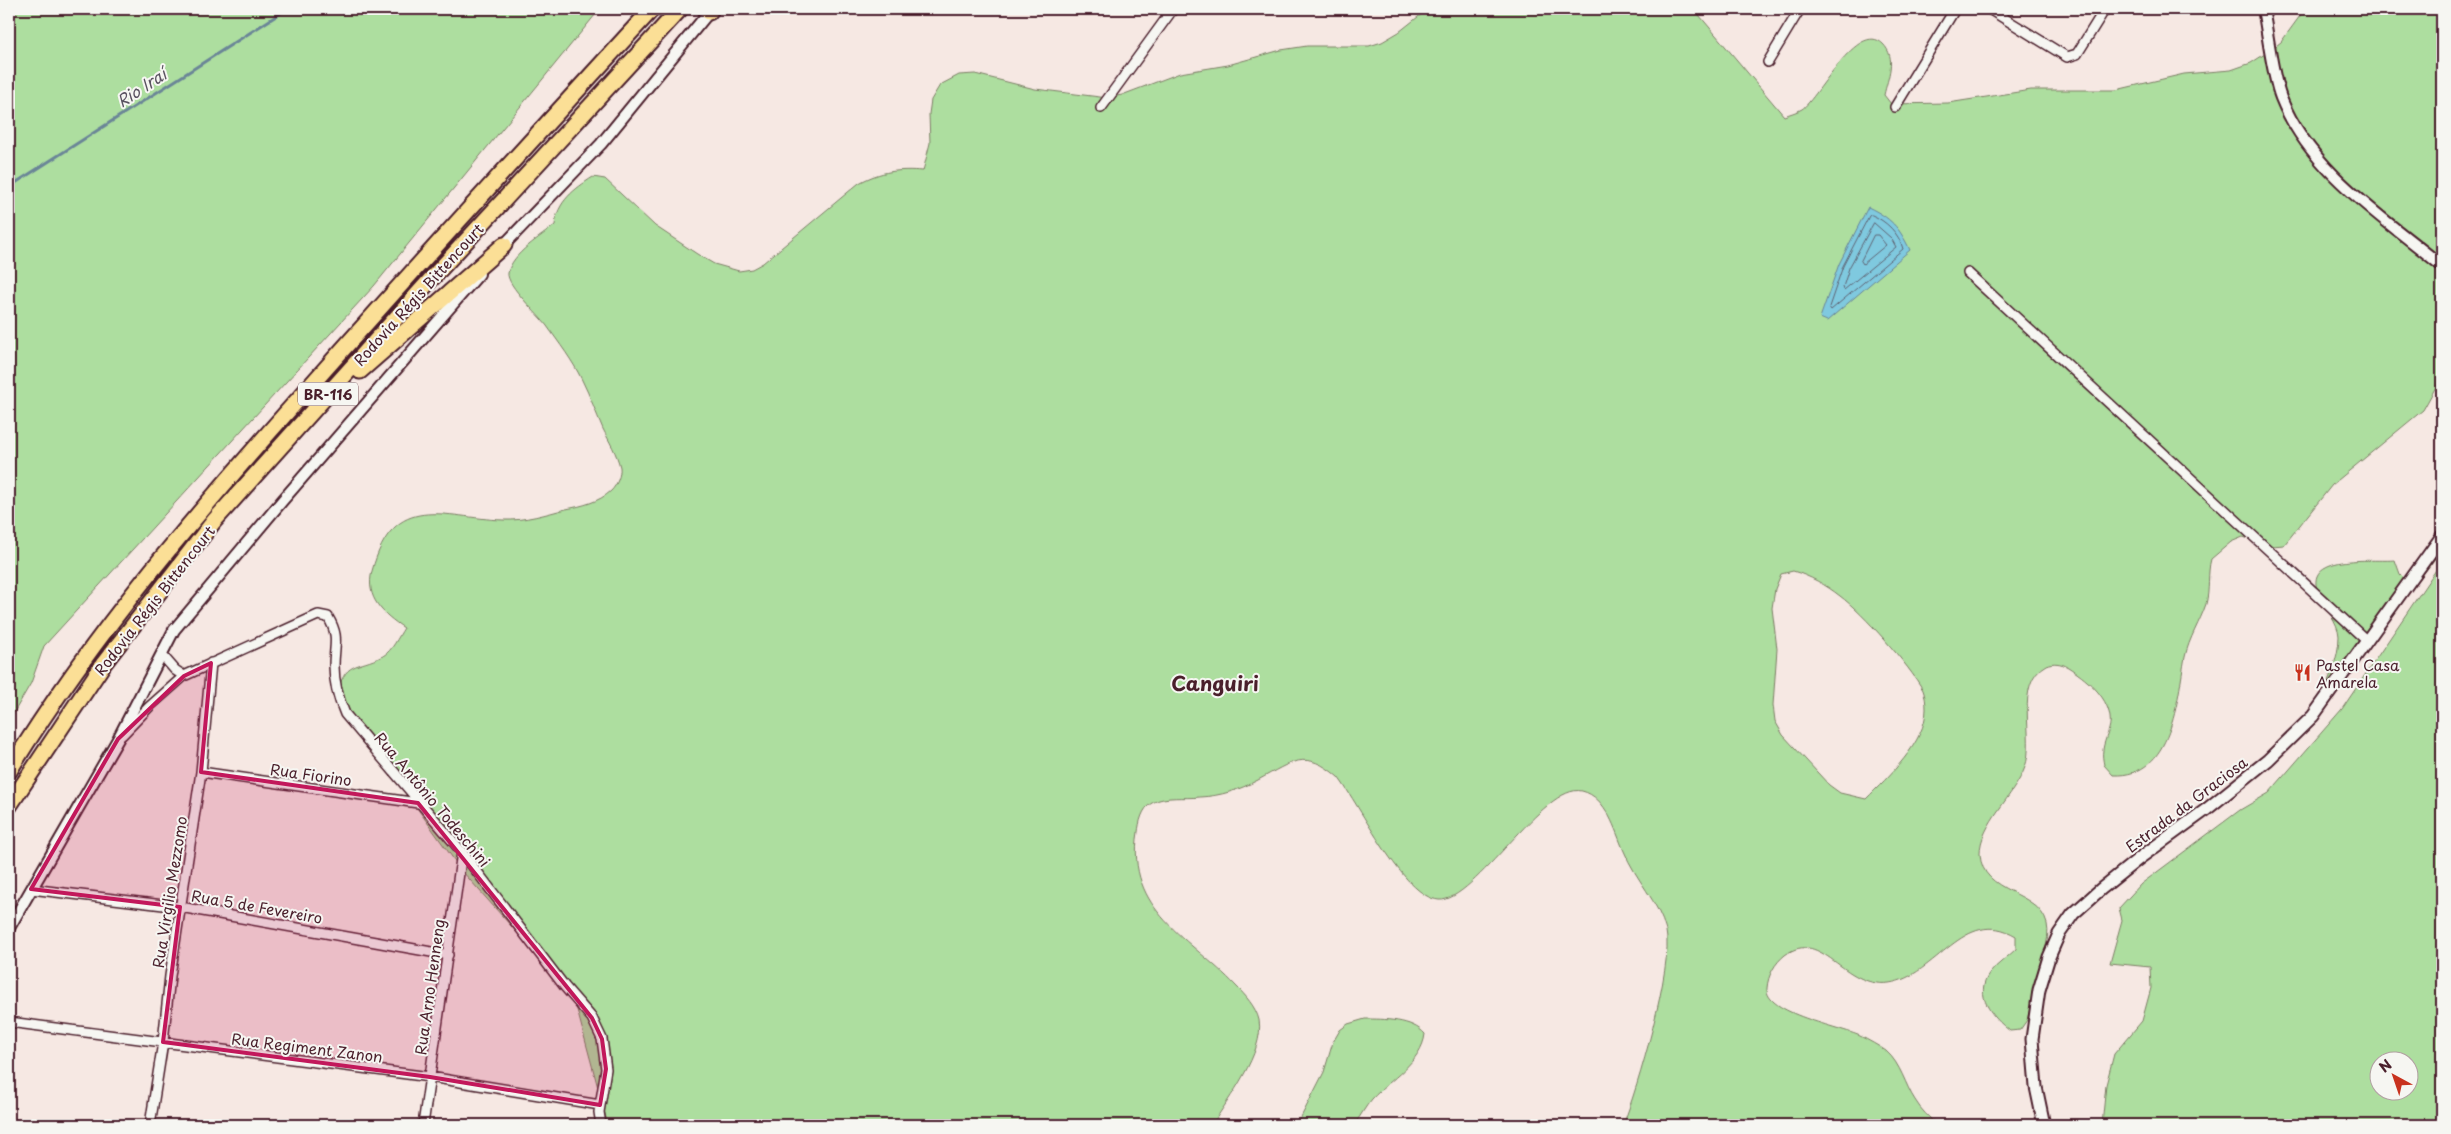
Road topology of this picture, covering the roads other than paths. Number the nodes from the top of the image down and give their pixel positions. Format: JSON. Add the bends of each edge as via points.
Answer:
{"nodes":[{"id":1,"x":652,"y":9,"type":"edge"},
{"id":2,"x":680,"y":9,"type":"edge"},
{"id":3,"x":1173,"y":9,"type":"edge"},
{"id":4,"x":1800,"y":9,"type":"edge"},
{"id":5,"x":1955,"y":9,"type":"edge"},
{"id":6,"x":1989,"y":9,"type":"edge"},
{"id":7,"x":2105,"y":9,"type":"edge"},
{"id":8,"x":2263,"y":9,"type":"edge"},
{"id":9,"x":710,"y":10,"type":"edge"},
{"id":10,"x":1768,"y":62,"type":"dead end"},
{"id":11,"x":1895,"y":106,"type":"dead end"},
{"id":12,"x":1101,"y":108,"type":"dead end"},
{"id":13,"x":504,"y":245,"type":"junction"},
{"id":14,"x":2442,"y":266,"type":"edge"},
{"id":15,"x":1968,"y":273,"type":"dead end"},
{"id":16,"x":308,"y":417,"type":"junction"},
{"id":17,"x":2441,"y":538,"type":"edge"},
{"id":18,"x":2367,"y":641,"type":"junction"},
{"id":19,"x":162,"y":655,"type":"junction"},
{"id":20,"x":211,"y":663,"type":"junction"},
{"id":21,"x":184,"y":676,"type":"junction"},
{"id":22,"x":118,"y":739,"type":"junction"},
{"id":23,"x":9,"y":771,"type":"edge"},
{"id":24,"x":201,"y":772,"type":"junction"},
{"id":25,"x":418,"y":804,"type":"junction"},
{"id":26,"x":9,"y":806,"type":"edge"},
{"id":27,"x":462,"y":852,"type":"junction"},
{"id":28,"x":30,"y":889,"type":"junction"},
{"id":29,"x":180,"y":907,"type":"junction"},
{"id":30,"x":9,"y":928,"type":"edge"},
{"id":31,"x":448,"y":955,"type":"junction"},
{"id":32,"x":9,"y":1022,"type":"edge"},
{"id":33,"x":164,"y":1042,"type":"junction"},
{"id":34,"x":430,"y":1077,"type":"junction"},
{"id":35,"x":600,"y":1105,"type":"junction"},
{"id":36,"x":150,"y":1125,"type":"edge"},
{"id":37,"x":423,"y":1125,"type":"edge"},
{"id":38,"x":601,"y":1125,"type":"edge"},
{"id":39,"x":2044,"y":1125,"type":"edge"}],
"edges":[{"from":1,"to":23,"type":"highway","name":"Rodovia Régis Bittencourt","number":"BR-116","via":[[422,260],[200,510],[90,649]]},
{"from":2,"to":16,"type":"highway","name":"Rodovia Régis Bittencourt","number":"BR-116"},
{"from":3,"to":12,"type":"street"},
{"from":4,"to":10,"type":"street"},
{"from":5,"to":11,"type":"street"},
{"from":6,"to":7,"type":"street","via":[[2067,57],[2077,54]]},
{"from":8,"to":14,"type":"street","via":[[2280,96],[2308,146],[2348,189]]},
{"from":9,"to":13,"type":"street","via":[[601,144]]},
{"from":13,"to":16,"type":"highway"},
{"from":13,"to":19,"type":"street","via":[[174,630]]},
{"from":15,"to":18,"type":"street"},
{"from":16,"to":26,"type":"highway","name":"Rodovia Régis Bittencourt","number":"BR-116","via":[[214,522],[143,610]]},
{"from":17,"to":18,"type":"main road","name":"Estrada da Graciosa"},
{"from":18,"to":39,"type":"main road","name":"Estrada da Graciosa","via":[[2313,716],[2268,760],[2102,889],[2073,914],[2059,934],[2039,990],[2032,1039],[2036,1087]]},
{"from":19,"to":21,"type":"street"},
{"from":19,"to":22,"type":"street"},
{"from":20,"to":21,"type":"street","name":"Rua Antônio Todeschini"},
{"from":20,"to":24,"type":"street","name":"Rua Virgilio Mezzomo"},
{"from":20,"to":25,"type":"street","name":"Rua Antônio Todeschini","via":[[318,615],[328,617],[337,637],[334,664],[336,695],[345,714]]},
{"from":21,"to":22,"type":"street","name":"Rua Antônio Todeschini"},
{"from":22,"to":28,"type":"street"},
{"from":24,"to":25,"type":"street","name":"Rua Fiorino"},
{"from":24,"to":29,"type":"street","name":"Rua Virgilio Mezzomo"},
{"from":25,"to":27,"type":"street","name":"Rua Antônio Todeschini"},
{"from":27,"to":31,"type":"street","name":"Rua Arno Henneng"},
{"from":27,"to":35,"type":"street","name":"Rua Antônio Todeschini","via":[[592,1018],[602,1039],[605,1062]]},
{"from":28,"to":29,"type":"street","name":"Rua 5 de Fevereiro"},
{"from":28,"to":30,"type":"street"},
{"from":29,"to":31,"type":"street","name":"Rua 5 de Fevereiro"},
{"from":29,"to":33,"type":"street","name":"Rua Virgilio Mezzomo"},
{"from":31,"to":34,"type":"street","name":"Rua Arno Henneng"},
{"from":32,"to":33,"type":"street","name":"Rua Regiment Zanon"},
{"from":33,"to":34,"type":"street","name":"Rua Regiment Zanon"},
{"from":33,"to":36,"type":"street","name":"Rua Virgilio Mezzomo"},
{"from":34,"to":35,"type":"street","name":"Rua Regiment Zanon"},
{"from":34,"to":37,"type":"street","name":"Rua Arno Henneng"},
{"from":35,"to":38,"type":"street","name":"Rua Antônio Todeschini"}]}
